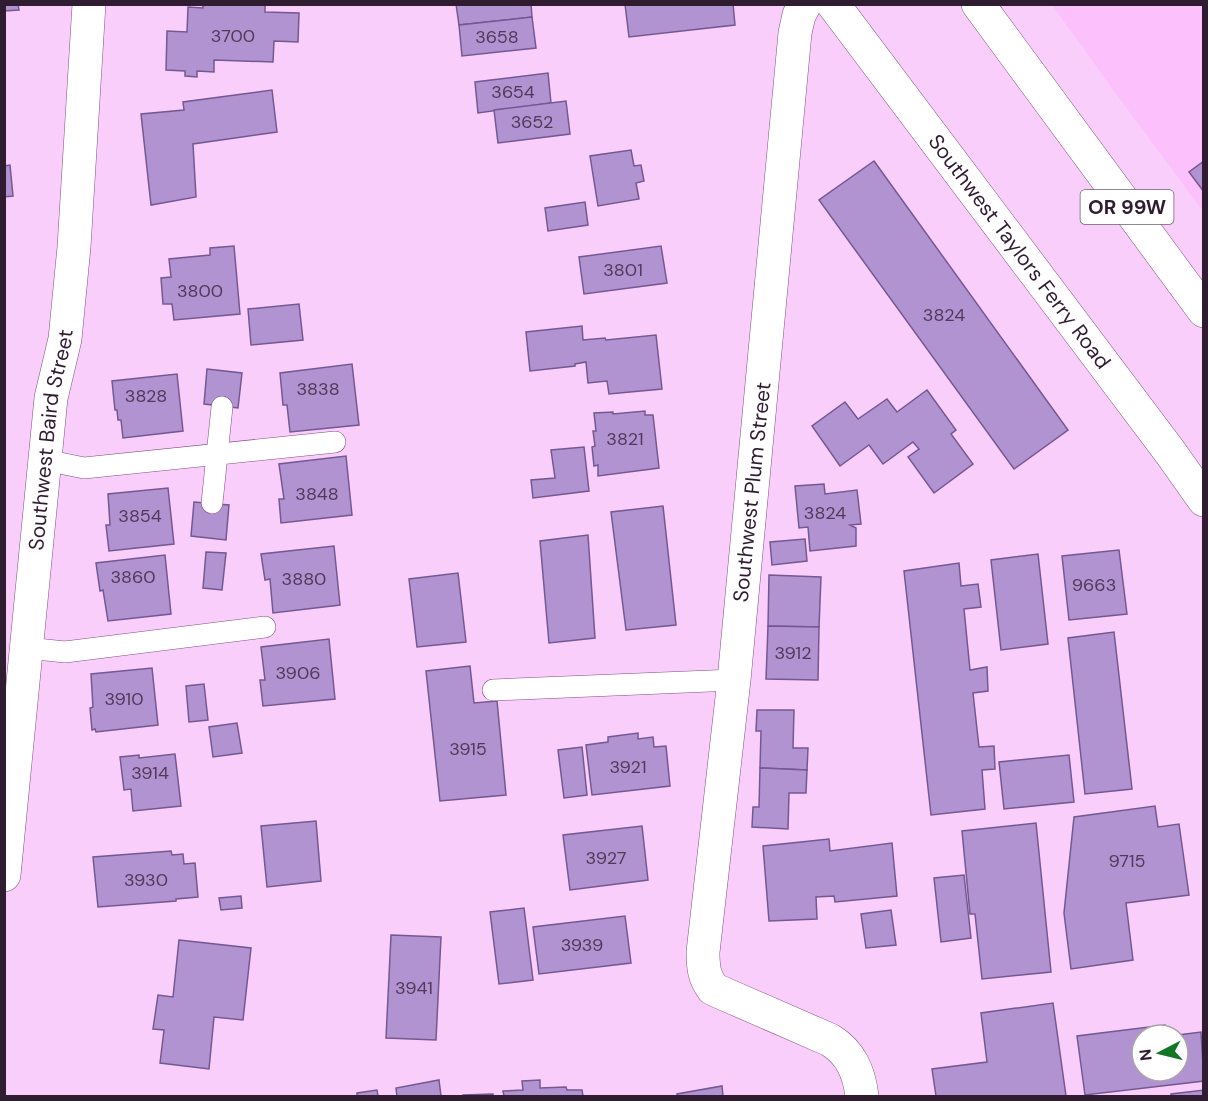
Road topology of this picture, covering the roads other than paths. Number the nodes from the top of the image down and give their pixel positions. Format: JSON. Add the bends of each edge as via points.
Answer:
{"nodes":[{"id":1,"x":89,"y":4,"type":"edge"},
{"id":2,"x":805,"y":4,"type":"edge"},
{"id":3,"x":833,"y":4,"type":"edge"},
{"id":4,"x":978,"y":4,"type":"edge"},
{"id":5,"x":1203,"y":311,"type":"edge"},
{"id":6,"x":222,"y":407,"type":"dead end"},
{"id":7,"x":335,"y":442,"type":"dead end"},
{"id":8,"x":218,"y":454,"type":"junction"},
{"id":9,"x":45,"y":460,"type":"junction"},
{"id":10,"x":1203,"y":500,"type":"edge"},
{"id":11,"x":212,"y":503,"type":"dead end"},
{"id":12,"x":265,"y":627,"type":"dead end"},
{"id":13,"x":27,"y":648,"type":"junction"},
{"id":14,"x":734,"y":680,"type":"junction"},
{"id":15,"x":494,"y":690,"type":"dead end"},
{"id":16,"x":4,"y":875,"type":"edge"},
{"id":17,"x":862,"y":1096,"type":"edge"}],
"edges":[{"from":1,"to":9,"type":"street","name":"Southwest Baird Street","via":[[73,258],[65,339],[51,398]]},
{"from":2,"to":14,"type":"street","name":"Southwest Plum Street","via":[[795,33]]},
{"from":3,"to":10,"type":"street","name":"Southwest Taylors Ferry Road"},
{"from":4,"to":5,"type":"street","number":"OR 99W"},
{"from":6,"to":8,"type":"lane"},
{"from":7,"to":8,"type":"lane"},
{"from":8,"to":9,"type":"lane","via":[[84,468]]},
{"from":8,"to":11,"type":"lane"},
{"from":9,"to":13,"type":"street","name":"Southwest Baird Street"},
{"from":12,"to":13,"type":"lane","via":[[65,652]]},
{"from":13,"to":16,"type":"street","name":"Southwest Baird Street"},
{"from":14,"to":15,"type":"lane"},
{"from":14,"to":17,"type":"street","name":"Southwest Plum Street","via":[[703,968],[713,989],[830,1040],[848,1054],[857,1071]]}]}
